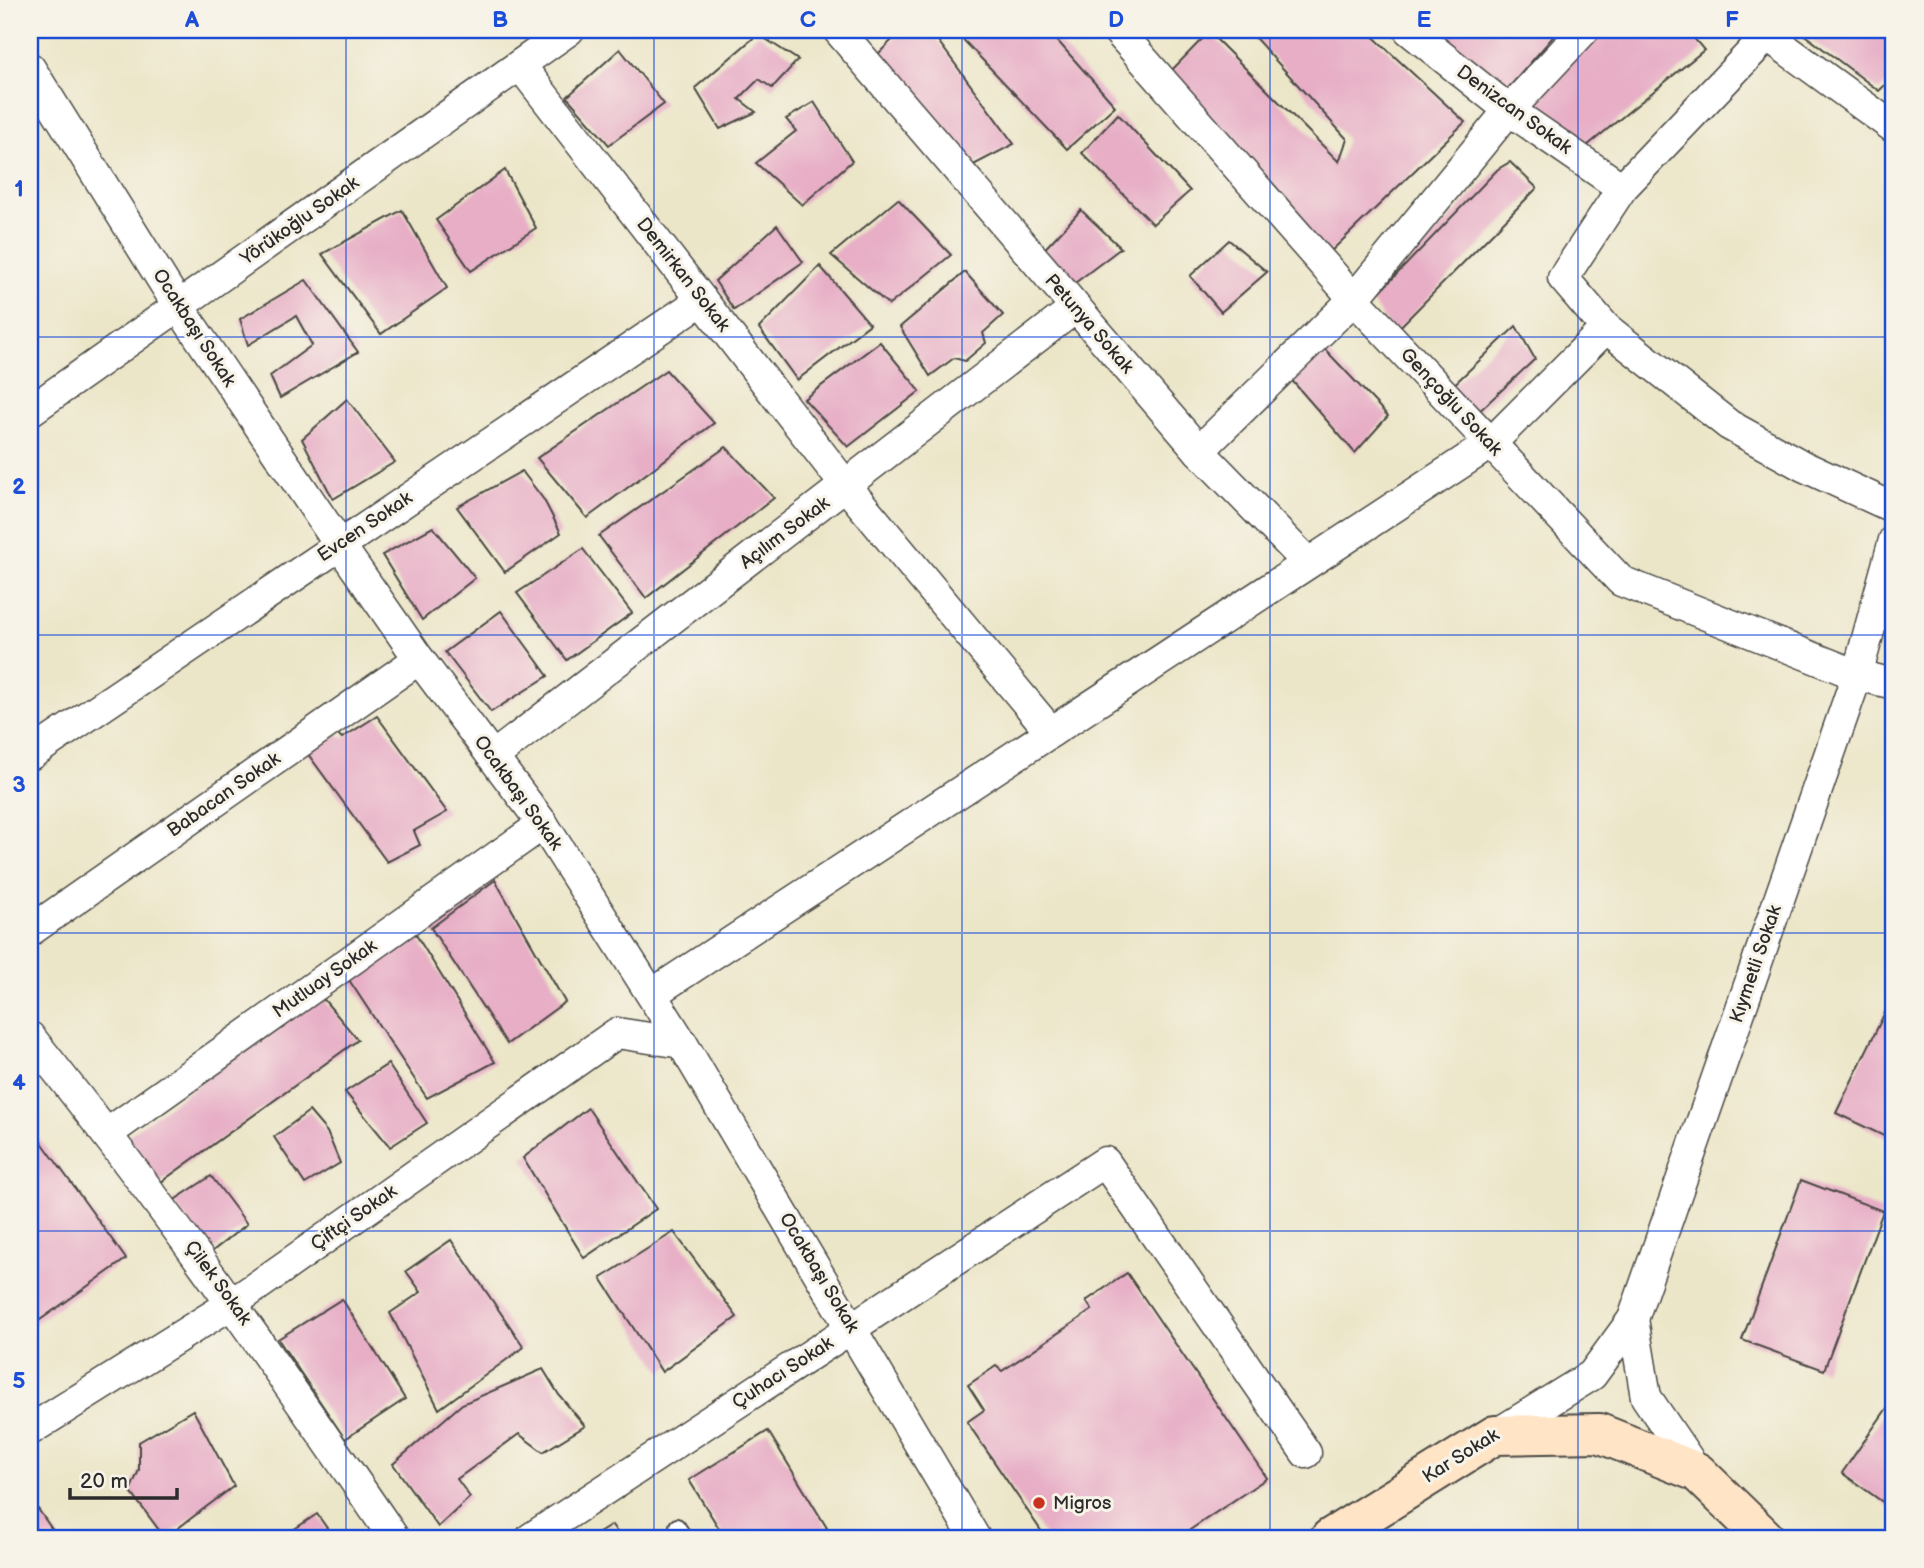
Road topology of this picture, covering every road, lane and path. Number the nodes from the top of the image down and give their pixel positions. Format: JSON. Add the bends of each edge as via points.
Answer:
{"nodes":[{"id":1,"x":838,"y":30,"type":"edge"},
{"id":2,"x":1117,"y":30,"type":"edge"},
{"id":3,"x":1409,"y":30,"type":"edge"},
{"id":4,"x":1584,"y":30,"type":"edge"},
{"id":5,"x":558,"y":33,"type":"edge"},
{"id":6,"x":1763,"y":33,"type":"edge"},
{"id":7,"x":520,"y":65,"type":"junction"},
{"id":8,"x":30,"y":68,"type":"edge"},
{"id":9,"x":1509,"y":110,"type":"junction"},
{"id":10,"x":1894,"y":128,"type":"edge"},
{"id":11,"x":1622,"y":188,"type":"junction"},
{"id":12,"x":1354,"y":299,"type":"junction"},
{"id":13,"x":702,"y":300,"type":"junction"},
{"id":14,"x":179,"y":307,"type":"junction"},
{"id":15,"x":1075,"y":308,"type":"junction"},
{"id":16,"x":1606,"y":328,"type":"junction"},
{"id":17,"x":30,"y":411,"type":"edge"},
{"id":18,"x":1490,"y":444,"type":"junction"},
{"id":19,"x":1199,"y":452,"type":"junction"},
{"id":20,"x":846,"y":486,"type":"junction"},
{"id":21,"x":1894,"y":508,"type":"edge"},
{"id":22,"x":1894,"y":540,"type":"edge"},
{"id":23,"x":339,"y":544,"type":"junction"},
{"id":24,"x":1308,"y":563,"type":"junction"},
{"id":25,"x":419,"y":659,"type":"junction"},
{"id":26,"x":1857,"y":674,"type":"junction"},
{"id":27,"x":1894,"y":684,"type":"edge"},
{"id":28,"x":1051,"y":732,"type":"junction"},
{"id":29,"x":30,"y":755,"type":"edge"},
{"id":30,"x":494,"y":756,"type":"junction"},
{"id":31,"x":543,"y":824,"type":"junction"},
{"id":32,"x":30,"y":931,"type":"edge"},
{"id":33,"x":652,"y":994,"type":"junction"},
{"id":34,"x":30,"y":1037,"type":"edge"},
{"id":35,"x":682,"y":1043,"type":"junction"},
{"id":36,"x":108,"y":1133,"type":"junction"},
{"id":37,"x":233,"y":1303,"type":"junction"},
{"id":38,"x":1633,"y":1319,"type":"junction"},
{"id":39,"x":852,"y":1328,"type":"junction"},
{"id":40,"x":1592,"y":1375,"type":"joint"},
{"id":41,"x":30,"y":1430,"type":"edge"},
{"id":42,"x":1495,"y":1436,"type":"junction"},
{"id":43,"x":1306,"y":1453,"type":"dead end"},
{"id":44,"x":1697,"y":1472,"type":"junction"},
{"id":45,"x":394,"y":1538,"type":"edge"},
{"id":46,"x":531,"y":1538,"type":"edge"},
{"id":47,"x":975,"y":1538,"type":"edge"},
{"id":48,"x":1330,"y":1538,"type":"edge"},
{"id":49,"x":1765,"y":1538,"type":"edge"}],
"edges":[{"from":1,"to":15,"type":"street","name":"Petunya Sokak"},
{"from":2,"to":12,"type":"street","name":"Gençoğlu Sokak"},
{"from":3,"to":9,"type":"street","name":"Denizcan Sokak"},
{"from":4,"to":9,"type":"street"},
{"from":5,"to":7,"type":"street","name":"Yörükoğlu Sokak"},
{"from":6,"to":10,"type":"street"},
{"from":6,"to":11,"type":"street"},
{"from":7,"to":13,"type":"street","name":"Demirkan Sokak"},
{"from":7,"to":14,"type":"street","name":"Yörükoğlu Sokak"},
{"from":8,"to":14,"type":"street","name":"Ocakbaşı Sokak"},
{"from":9,"to":11,"type":"street","name":"Denizcan Sokak"},
{"from":9,"to":12,"type":"street"},
{"from":11,"to":16,"type":"street","via":[[1563,278]]},
{"from":12,"to":18,"type":"street","name":"Gençoğlu Sokak"},
{"from":12,"to":19,"type":"street"},
{"from":13,"to":20,"type":"street","name":"Demirkan Sokak"},
{"from":13,"to":23,"type":"street","name":"Evcen Sokak"},
{"from":14,"to":17,"type":"street","name":"Yörükoğlu Sokak"},
{"from":14,"to":23,"type":"street","name":"Ocakbaşı Sokak"},
{"from":15,"to":19,"type":"street","name":"Petunya Sokak"},
{"from":15,"to":20,"type":"street","name":"Açılım Sokak"},
{"from":16,"to":18,"type":"street"},
{"from":16,"to":21,"type":"street","via":[[1730,425],[1803,466]]},
{"from":18,"to":24,"type":"street"},
{"from":18,"to":26,"type":"street","name":"Gençoğlu Sokak","via":[[1621,580]]},
{"from":19,"to":24,"type":"street","name":"Petunya Sokak"},
{"from":20,"to":28,"type":"street","name":"Demirkan Sokak"},
{"from":20,"to":30,"type":"street","name":"Açılım Sokak"},
{"from":22,"to":26,"type":"street","name":"Kıymetli Sokak"},
{"from":23,"to":25,"type":"street","name":"Ocakbaşı Sokak"},
{"from":23,"to":29,"type":"street","name":"Evcen Sokak"},
{"from":24,"to":28,"type":"street"},
{"from":25,"to":30,"type":"street","name":"Ocakbaşı Sokak"},
{"from":25,"to":32,"type":"street","name":"Babacan Sokak"},
{"from":26,"to":27,"type":"street","name":"Gençoğlu Sokak"},
{"from":26,"to":38,"type":"street","name":"Kıymetli Sokak"},
{"from":28,"to":33,"type":"street"},
{"from":30,"to":31,"type":"street","name":"Ocakbaşı Sokak"},
{"from":31,"to":33,"type":"street","name":"Ocakbaşı Sokak"},
{"from":31,"to":36,"type":"street","name":"Mutluay Sokak"},
{"from":33,"to":35,"type":"street","name":"Ocakbaşı Sokak"},
{"from":34,"to":36,"type":"street","name":"Çilek Sokak"},
{"from":35,"to":37,"type":"street","name":"Çiftçi Sokak","via":[[617,1033]]},
{"from":35,"to":39,"type":"street","name":"Ocakbaşı Sokak"},
{"from":36,"to":37,"type":"street","name":"Çilek Sokak"},
{"from":37,"to":41,"type":"street","name":"Çiftçi Sokak"},
{"from":37,"to":45,"type":"street","name":"Çilek Sokak"},
{"from":38,"to":40,"type":"street","name":"Kıymetli Sokak"},
{"from":38,"to":44,"type":"street","via":[[1646,1397]]},
{"from":39,"to":43,"type":"street","name":"Çuhacı Sokak","via":[[1105,1162]]},
{"from":39,"to":46,"type":"street","name":"Çuhacı Sokak"},
{"from":39,"to":47,"type":"street","name":"Ocakbaşı Sokak"},
{"from":40,"to":42,"type":"street","name":"Kar Sokak"},
{"from":42,"to":44,"type":"street","via":[[1598,1433]]},
{"from":42,"to":48,"type":"street","name":"Kar Sokak"},
{"from":44,"to":49,"type":"street"}]}
